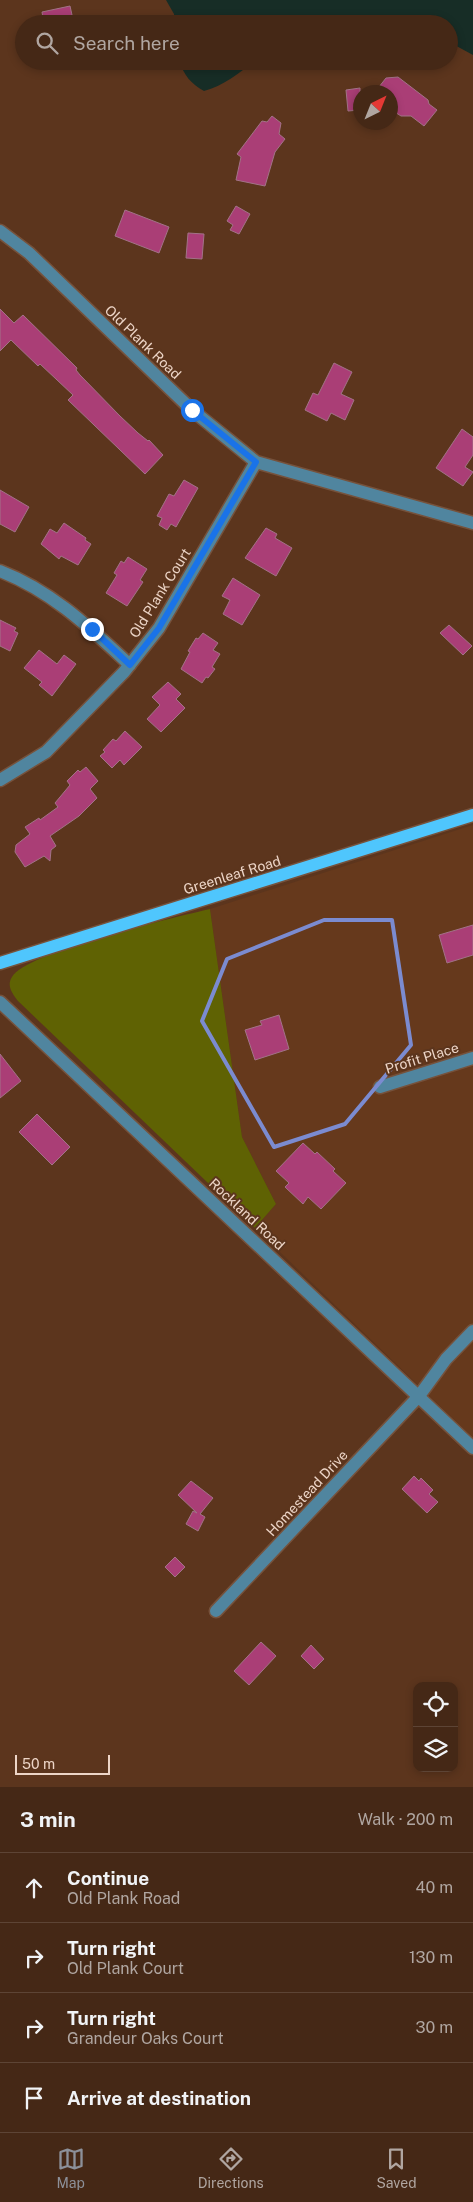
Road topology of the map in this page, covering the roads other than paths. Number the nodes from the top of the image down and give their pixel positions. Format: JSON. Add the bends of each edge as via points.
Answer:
{"nodes":[{"id":1,"x":0,"y":231,"type":"edge"},
{"id":2,"x":256,"y":462,"type":"junction"},
{"id":3,"x":473,"y":523,"type":"edge"},
{"id":4,"x":0,"y":571,"type":"edge"},
{"id":5,"x":130,"y":665,"type":"junction"},
{"id":6,"x":0,"y":780,"type":"edge"},
{"id":7,"x":473,"y":815,"type":"edge"},
{"id":8,"x":0,"y":963,"type":"edge"},
{"id":9,"x":0,"y":1002,"type":"edge"},
{"id":10,"x":473,"y":1058,"type":"edge"},
{"id":11,"x":380,"y":1087,"type":"dead end"},
{"id":12,"x":473,"y":1331,"type":"edge"},
{"id":13,"x":419,"y":1396,"type":"junction"},
{"id":14,"x":473,"y":1448,"type":"edge"},
{"id":15,"x":216,"y":1611,"type":"dead end"}],
"edges":[{"from":1,"to":2,"type":"street","name":"Old Plank Road","via":[[29,253],[192,410]]},
{"from":2,"to":3,"type":"street","name":"Old Plank Road"},
{"from":2,"to":5,"type":"street","name":"Old Plank Court","via":[[159,628]]},
{"from":4,"to":5,"type":"street","via":[[40,590],[69,610]]},
{"from":5,"to":6,"type":"street","name":"Old Plank Court","via":[[46,752]]},
{"from":7,"to":8,"type":"main road","name":"Greenleaf Road"},
{"from":9,"to":13,"type":"street","name":"Rockland Road"},
{"from":10,"to":11,"type":"street","name":"Profit Place"},
{"from":12,"to":13,"type":"street","name":"Homestead Drive","via":[[446,1359]]},
{"from":13,"to":14,"type":"street","name":"Rockland Road"},
{"from":13,"to":15,"type":"street","name":"Homestead Drive"}]}
